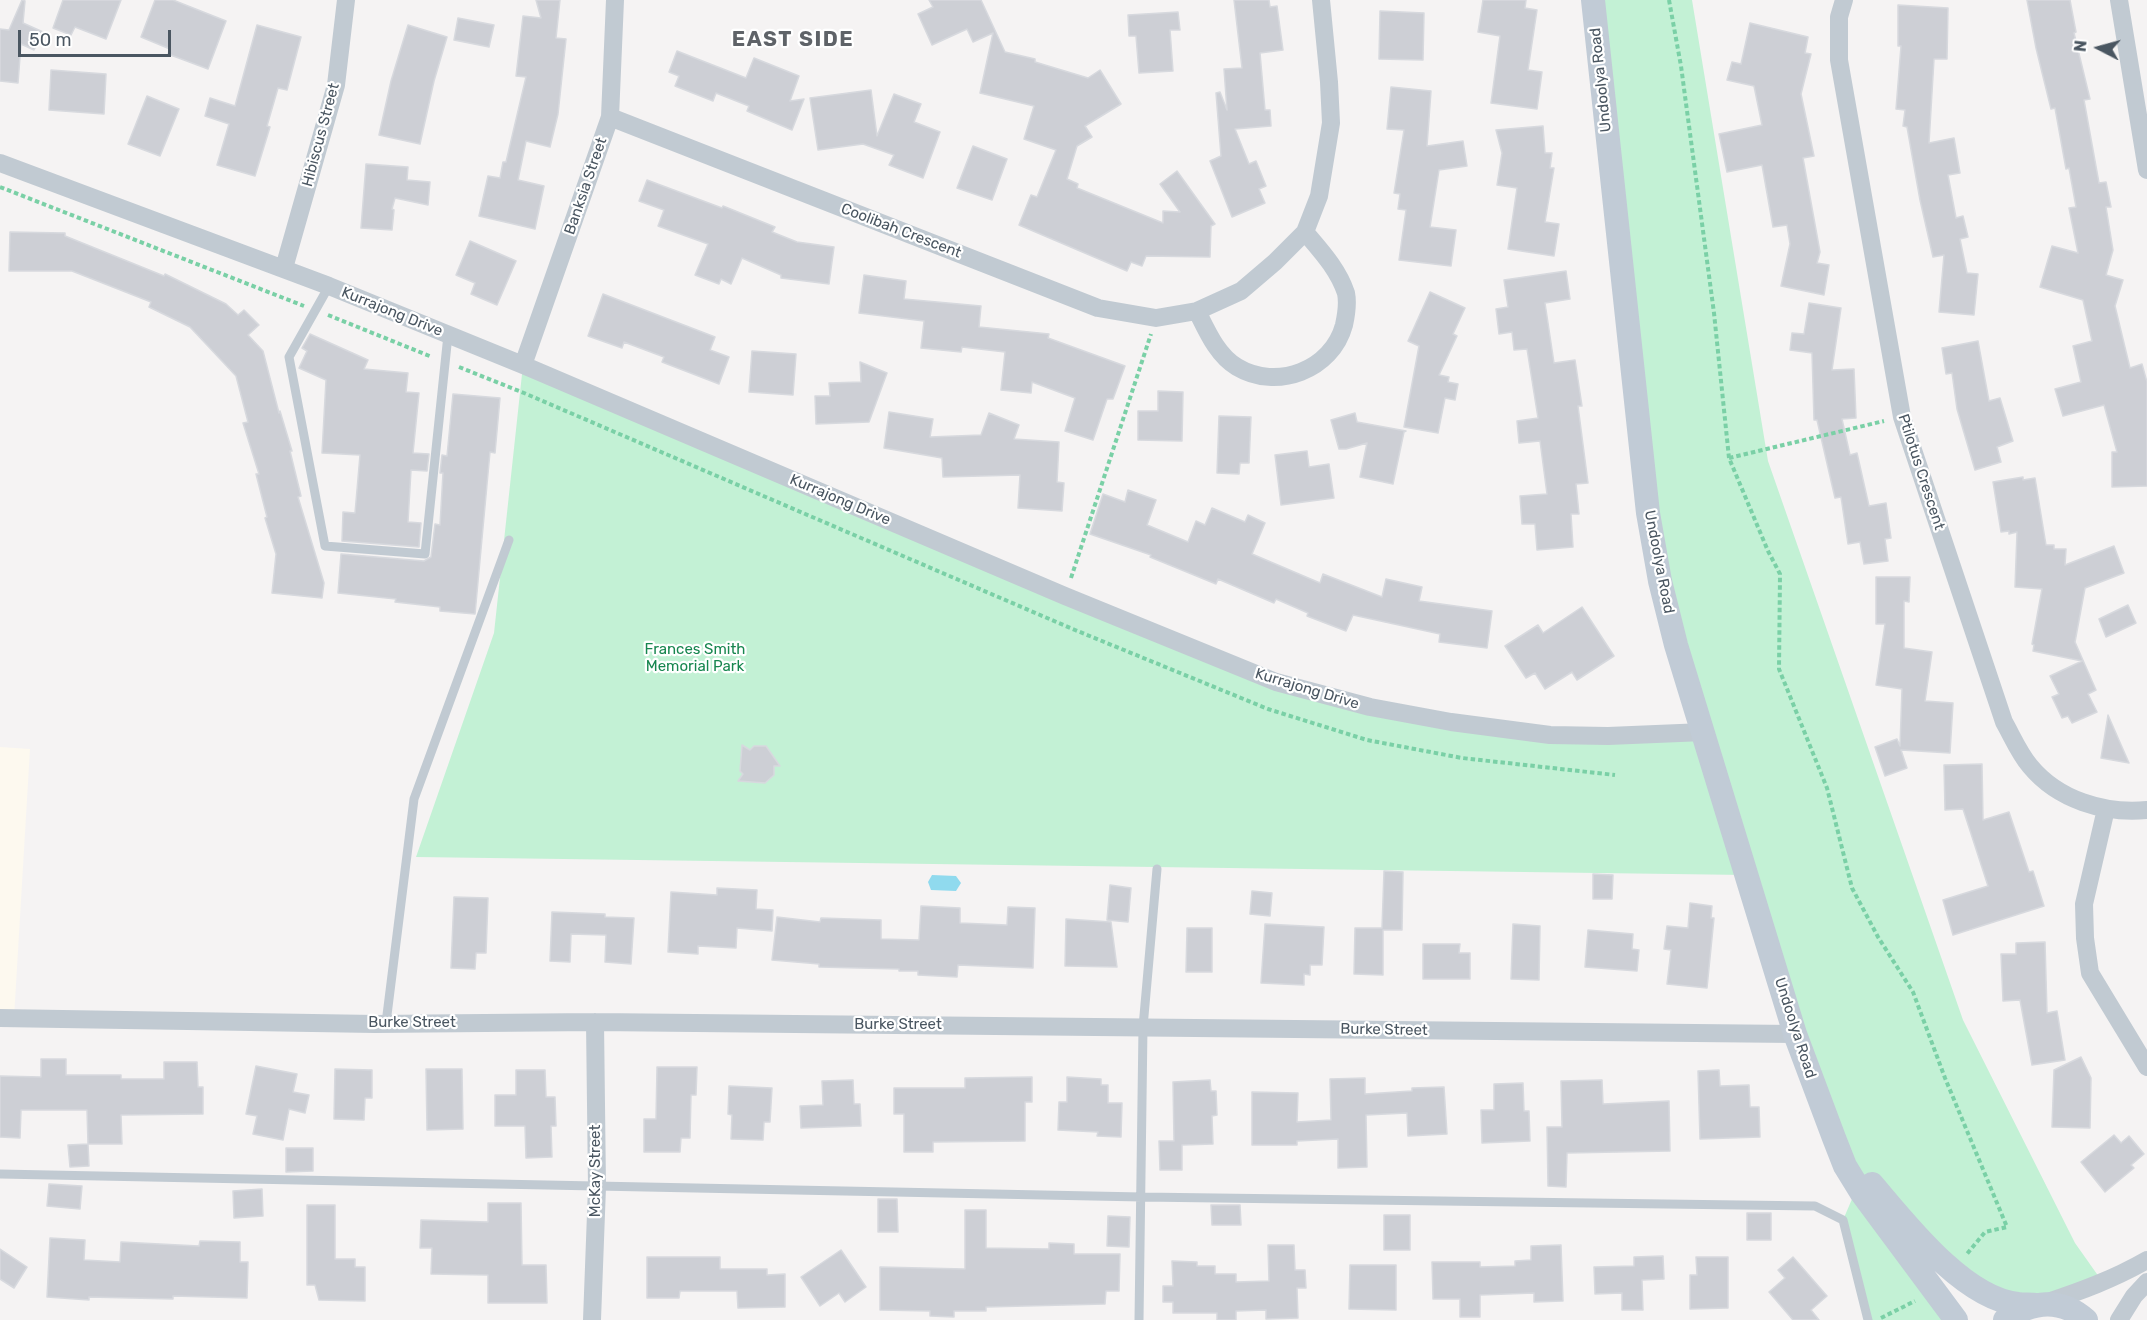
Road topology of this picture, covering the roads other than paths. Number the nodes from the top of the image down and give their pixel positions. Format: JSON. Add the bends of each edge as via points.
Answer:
{"nodes":[{"id":1,"x":346,"y":0,"type":"edge"},
{"id":2,"x":615,"y":0,"type":"edge"},
{"id":3,"x":1321,"y":0,"type":"edge"},
{"id":4,"x":1593,"y":0,"type":"edge"},
{"id":5,"x":1844,"y":0,"type":"edge"},
{"id":6,"x":2119,"y":0,"type":"edge"},
{"id":7,"x":610,"y":117,"type":"junction"},
{"id":8,"x":0,"y":163,"type":"edge"},
{"id":9,"x":2147,"y":170,"type":"edge"},
{"id":10,"x":1305,"y":232,"type":"junction"},
{"id":11,"x":284,"y":268,"type":"junction"},
{"id":12,"x":329,"y":286,"type":"junction"},
{"id":13,"x":1197,"y":311,"type":"junction"},
{"id":14,"x":448,"y":334,"type":"junction"},
{"id":15,"x":523,"y":365,"type":"junction"},
{"id":16,"x":509,"y":540,"type":"dead end"},
{"id":17,"x":1704,"y":732,"type":"junction"},
{"id":18,"x":2106,"y":809,"type":"junction"},
{"id":19,"x":2147,"y":810,"type":"edge"},
{"id":20,"x":1157,"y":868,"type":"dead end"},
{"id":21,"x":0,"y":1018,"type":"edge"},
{"id":22,"x":595,"y":1022,"type":"junction"},
{"id":23,"x":386,"y":1023,"type":"junction"},
{"id":24,"x":1143,"y":1027,"type":"junction"},
{"id":25,"x":1795,"y":1034,"type":"junction"},
{"id":26,"x":2147,"y":1067,"type":"edge"},
{"id":27,"x":1821,"y":1104,"type":"junction"},
{"id":28,"x":0,"y":1174,"type":"edge"},
{"id":29,"x":597,"y":1187,"type":"junction"},
{"id":30,"x":1142,"y":1197,"type":"junction"},
{"id":31,"x":2147,"y":1260,"type":"edge"},
{"id":32,"x":2147,"y":1282,"type":"edge"},
{"id":33,"x":2039,"y":1304,"type":"junction"},
{"id":34,"x":592,"y":1320,"type":"edge"},
{"id":35,"x":1139,"y":1320,"type":"edge"},
{"id":36,"x":1868,"y":1320,"type":"edge"},
{"id":37,"x":1956,"y":1320,"type":"edge"},
{"id":38,"x":2005,"y":1320,"type":"edge"},
{"id":39,"x":2086,"y":1320,"type":"edge"},
{"id":40,"x":2119,"y":1320,"type":"edge"}],
"edges":[{"from":1,"to":11,"type":"street","name":"Hibiscus Street","via":[[336,85]]},
{"from":2,"to":7,"type":"street","name":"Banksia Street"},
{"from":3,"to":10,"type":"street","name":"Coolibah Crescent","via":[[1331,123],[1319,196]]},
{"from":4,"to":17,"type":"main road","name":"Undoolya Road","via":[[1648,513],[1676,645]]},
{"from":5,"to":18,"type":"street","name":"Ptilotus Crescent","via":[[1839,17],[1839,60],[1902,417],[2004,722],[2029,765],[2043,779],[2083,803]]},
{"from":6,"to":9,"type":"street"},
{"from":7,"to":13,"type":"street","name":"Coolibah Crescent","via":[[1098,308],[1156,318]]},
{"from":7,"to":15,"type":"street","name":"Banksia Street"},
{"from":8,"to":11,"type":"street","name":"Kurrajong Drive"},
{"from":10,"to":13,"type":"street","name":"Coolibah Crescent","via":[[1241,291]]},
{"from":10,"to":13,"type":"street","via":[[1334,266],[1346,295],[1340,340],[1327,356],[1305,372],[1259,376],[1236,366],[1217,348]]},
{"from":11,"to":12,"type":"street","name":"Kurrajong Drive"},
{"from":12,"to":14,"type":"street","name":"Kurrajong Drive"},
{"from":12,"to":14,"type":"lane","via":[[289,357],[325,546],[425,554]]},
{"from":14,"to":15,"type":"street","name":"Kurrajong Drive"},
{"from":15,"to":17,"type":"street","name":"Kurrajong Drive","via":[[1276,682],[1370,707],[1550,735]]},
{"from":16,"to":23,"type":"lane","via":[[414,799]]},
{"from":17,"to":25,"type":"main road","name":"Undoolya Road"},
{"from":18,"to":19,"type":"street","name":"Ptilotus Crescent"},
{"from":18,"to":26,"type":"street","via":[[2084,904],[2086,950],[2090,973]]},
{"from":20,"to":24,"type":"lane"},
{"from":21,"to":23,"type":"street","name":"Burke Street"},
{"from":22,"to":23,"type":"street","name":"Burke Street"},
{"from":22,"to":24,"type":"street","name":"Burke Street"},
{"from":22,"to":29,"type":"street","name":"McKay Street"},
{"from":24,"to":25,"type":"street","name":"Burke Street"},
{"from":24,"to":30,"type":"lane"},
{"from":25,"to":27,"type":"main road","name":"Undoolya Road"},
{"from":27,"to":33,"type":"main road","name":"Undoolya Road","via":[[1860,1170],[1930,1250],[1964,1280],[1995,1297],[2018,1304]]},
{"from":27,"to":37,"type":"main road","name":"Undoolya Road","via":[[1845,1166],[1861,1192]]},
{"from":28,"to":29,"type":"lane"},
{"from":29,"to":30,"type":"lane"},
{"from":29,"to":34,"type":"street","name":"McKay Street"},
{"from":30,"to":35,"type":"lane"},
{"from":30,"to":36,"type":"lane","via":[[1815,1206],[1843,1220]]},
{"from":31,"to":33,"type":"street","via":[[2085,1290]]},
{"from":32,"to":40,"type":"street"},
{"from":33,"to":38,"type":"main road"},
{"from":33,"to":39,"type":"main road","name":"Undoolya Road","via":[[2059,1305]]}]}
